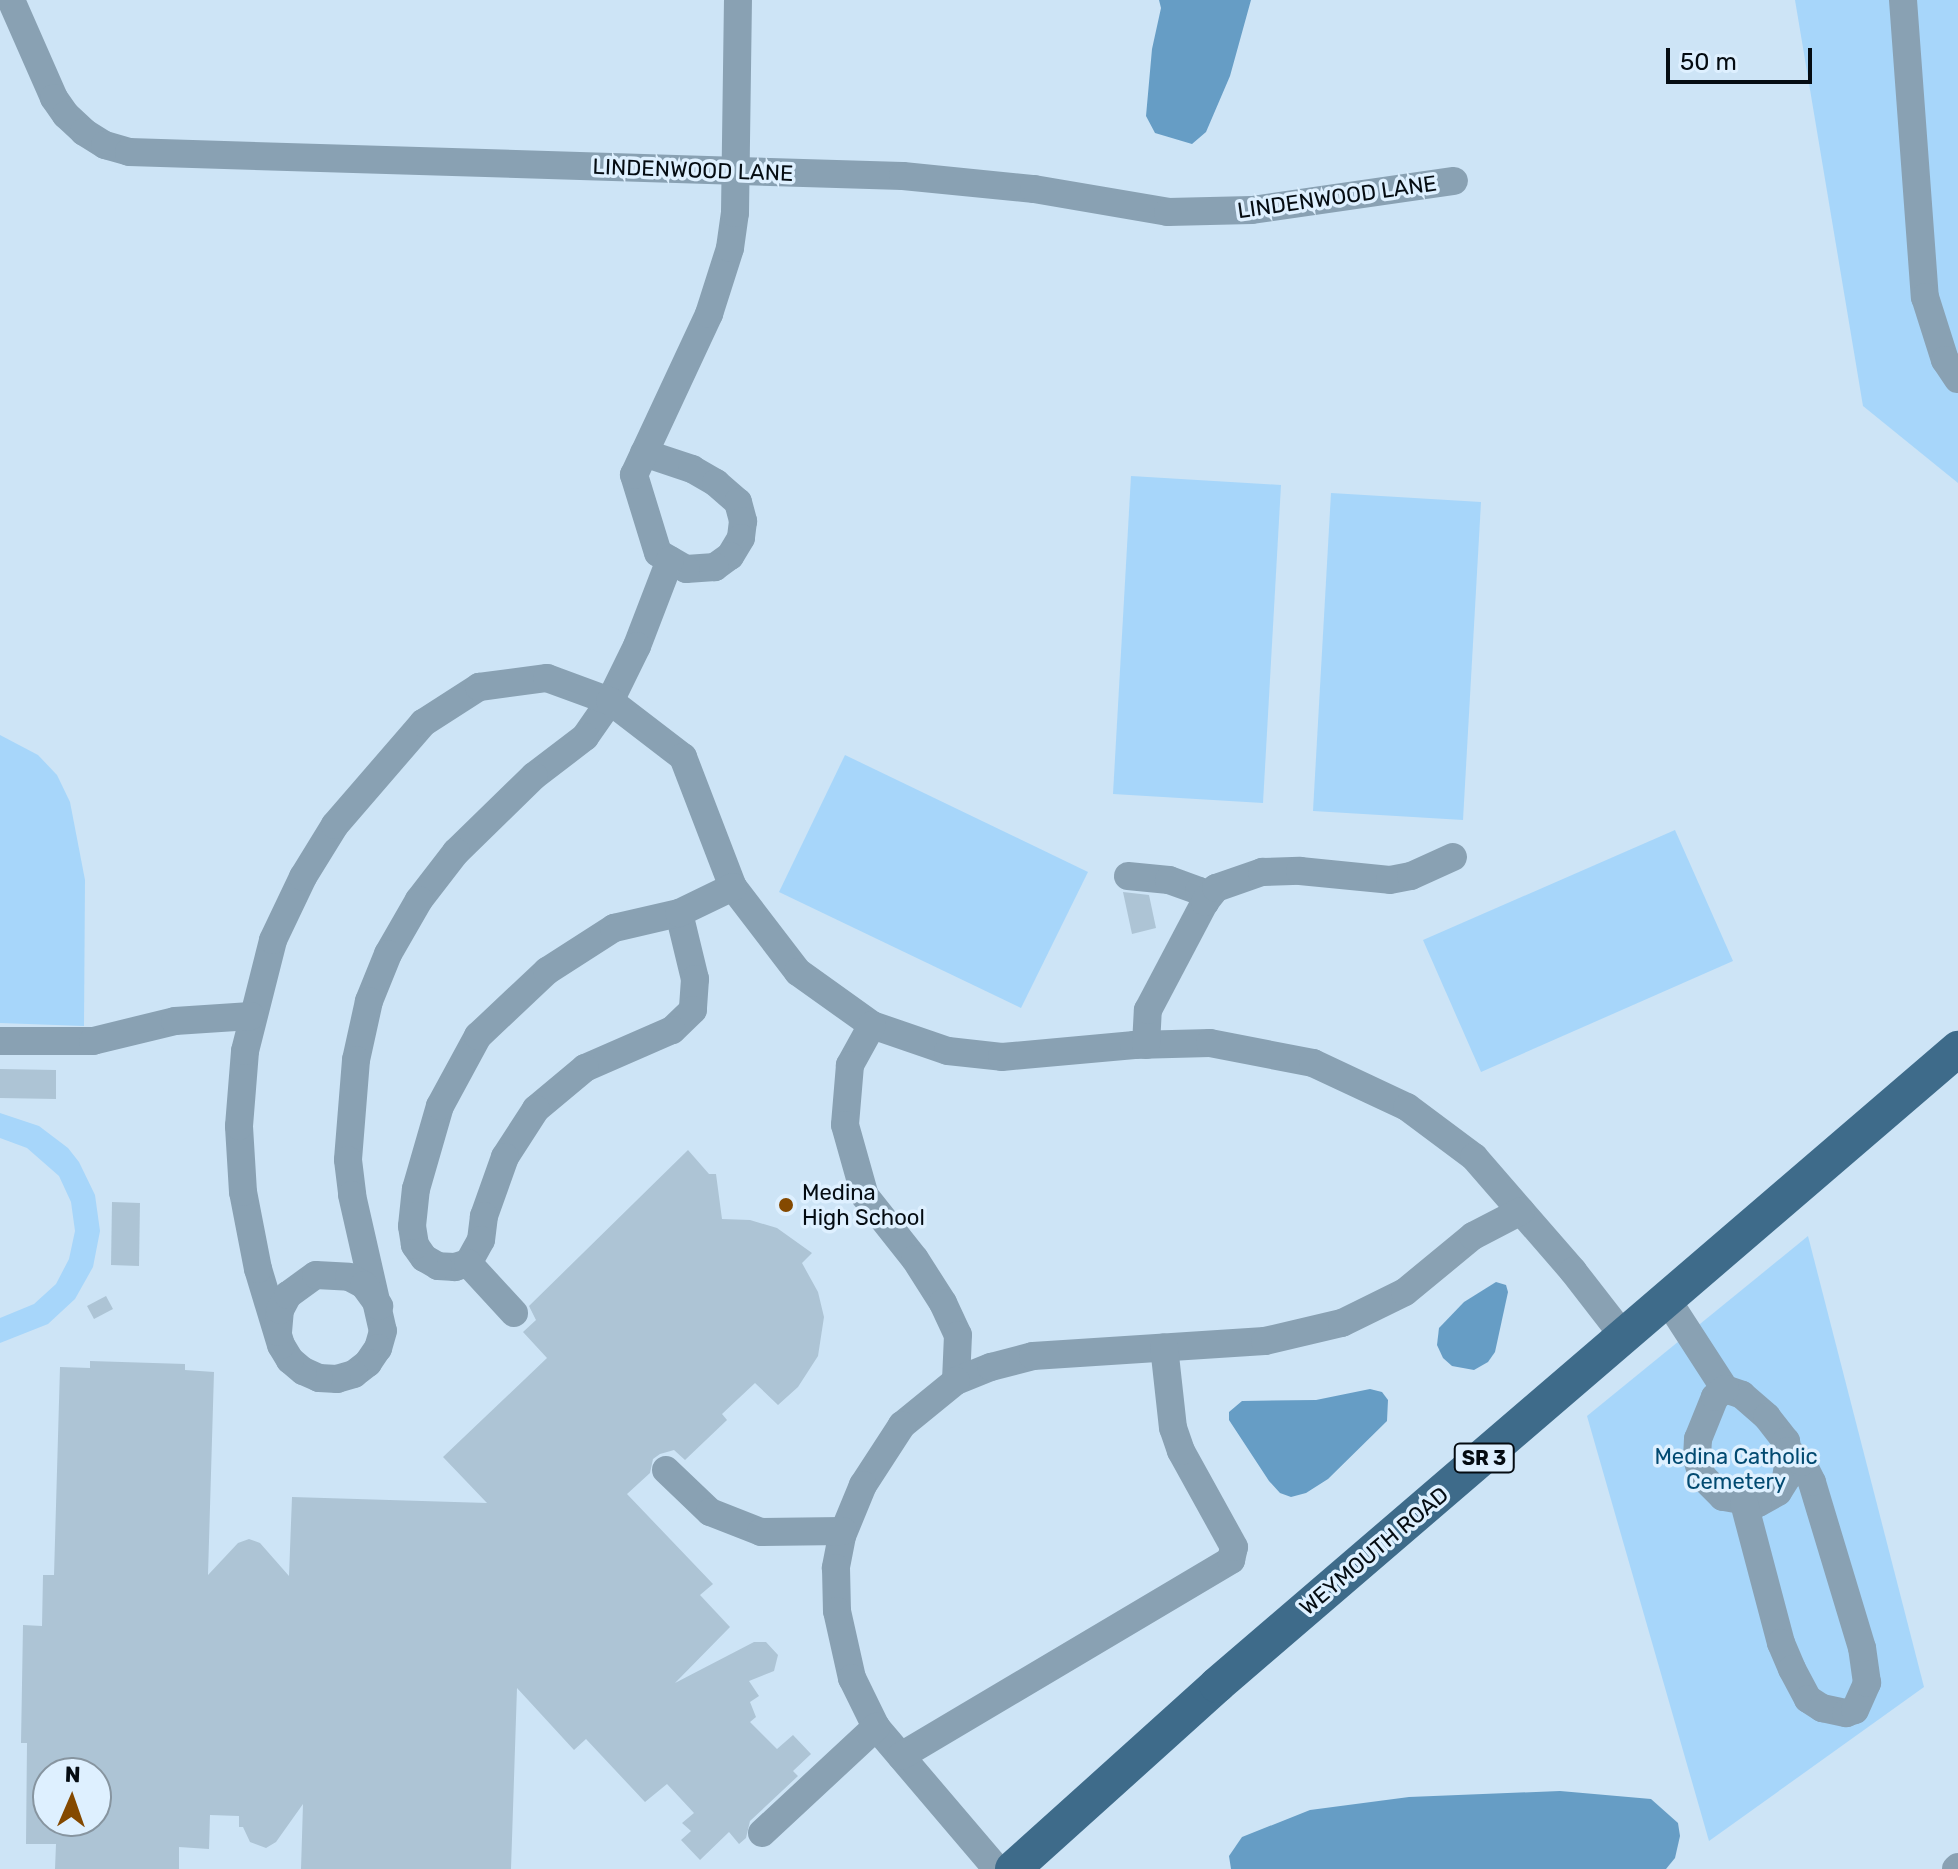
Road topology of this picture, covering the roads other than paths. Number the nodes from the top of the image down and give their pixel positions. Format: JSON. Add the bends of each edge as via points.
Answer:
{"nodes":[{"id":1,"x":11,"y":0,"type":"edge"},
{"id":2,"x":738,"y":0,"type":"edge"},
{"id":3,"x":1903,"y":0,"type":"edge"},
{"id":4,"x":736,"y":172,"type":"junction"},
{"id":5,"x":1454,"y":181,"type":"dead end"},
{"id":6,"x":1958,"y":379,"type":"edge"},
{"id":7,"x":644,"y":453,"type":"junction"},
{"id":8,"x":670,"y":560,"type":"junction"},
{"id":9,"x":610,"y":701,"type":"junction"},
{"id":10,"x":1453,"y":857,"type":"dead end"},
{"id":11,"x":1128,"y":876,"type":"dead end"},
{"id":12,"x":733,"y":887,"type":"junction"},
{"id":13,"x":1205,"y":902,"type":"junction"},
{"id":14,"x":679,"y":913,"type":"junction"},
{"id":15,"x":251,"y":1016,"type":"junction"},
{"id":16,"x":872,"y":1025,"type":"junction"},
{"id":17,"x":0,"y":1041,"type":"edge"},
{"id":18,"x":1146,"y":1045,"type":"junction"},
{"id":19,"x":1958,"y":1049,"type":"edge"},
{"id":20,"x":1521,"y":1211,"type":"junction"},
{"id":21,"x":468,"y":1263,"type":"junction"},
{"id":22,"x":1668,"y":1301,"type":"junction"},
{"id":23,"x":514,"y":1313,"type":"dead end"},
{"id":24,"x":382,"y":1314,"type":"junction"},
{"id":25,"x":1625,"y":1338,"type":"junction"},
{"id":26,"x":281,"y":1345,"type":"junction"},
{"id":27,"x":1164,"y":1347,"type":"junction"},
{"id":28,"x":956,"y":1381,"type":"junction"},
{"id":29,"x":1725,"y":1389,"type":"junction"},
{"id":30,"x":1788,"y":1451,"type":"junction"},
{"id":31,"x":666,"y":1470,"type":"dead end"},
{"id":32,"x":1744,"y":1503,"type":"junction"},
{"id":33,"x":843,"y":1531,"type":"junction"},
{"id":34,"x":876,"y":1727,"type":"junction"},
{"id":35,"x":901,"y":1756,"type":"junction"},
{"id":36,"x":762,"y":1833,"type":"dead end"},
{"id":37,"x":997,"y":1869,"type":"edge"},
{"id":38,"x":1013,"y":1869,"type":"edge"}],
"edges":[{"from":1,"to":4,"type":"street","name":"LINDENWOOD LANE","via":[[66,115],[105,145],[129,152]]},
{"from":2,"to":4,"type":"street"},
{"from":3,"to":6,"type":"street","via":[[1925,297],[1945,360]]},
{"from":4,"to":5,"type":"street","name":"LINDENWOOD LANE","via":[[960,179],[1130,207],[1214,213]]},
{"from":4,"to":7,"type":"street","via":[[735,213],[721,281]]},
{"from":7,"to":8,"type":"street","via":[[634,475],[658,553]]},
{"from":7,"to":8,"type":"street","via":[[716,483],[738,502],[743,521],[741,538],[715,567],[686,569]]},
{"from":8,"to":9,"type":"street"},
{"from":9,"to":12,"type":"street","via":[[683,757]]},
{"from":9,"to":15,"type":"street","via":[[547,678],[479,687],[423,723],[335,825],[303,877],[273,940]]},
{"from":9,"to":24,"type":"street","via":[[585,737],[534,776],[456,852],[419,900],[369,1001],[354,1074],[348,1160]]},
{"from":10,"to":13,"type":"street","via":[[1390,880],[1300,871],[1247,875],[1216,888]]},
{"from":11,"to":13,"type":"street","via":[[1169,880],[1199,891]]},
{"from":12,"to":14,"type":"street"},
{"from":12,"to":16,"type":"street","via":[[798,972]]},
{"from":13,"to":18,"type":"street","via":[[1148,1010]]},
{"from":14,"to":21,"type":"street","via":[[695,979],[693,1010],[672,1030],[585,1068],[536,1109],[505,1157],[481,1240]]},
{"from":14,"to":21,"type":"street","via":[[614,928],[547,971],[478,1036],[440,1106],[416,1189],[412,1226],[424,1258],[438,1266]]},
{"from":15,"to":17,"type":"street","via":[[175,1021],[93,1041]]},
{"from":15,"to":26,"type":"street","via":[[239,1126],[243,1192],[258,1269]]},
{"from":16,"to":18,"type":"street","via":[[948,1051],[1002,1057]]},
{"from":16,"to":28,"type":"street","via":[[850,1065],[845,1125],[865,1196],[915,1259],[958,1335]]},
{"from":18,"to":20,"type":"street","via":[[1210,1043],[1313,1063],[1407,1107],[1474,1157]]},
{"from":19,"to":22,"type":"main road","name":"WEYMOUTH ROAD","number":"SR 3"},
{"from":20,"to":25,"type":"street"},
{"from":20,"to":27,"type":"street","via":[[1473,1236],[1405,1292],[1342,1323],[1265,1341]]},
{"from":21,"to":23,"type":"street"},
{"from":22,"to":25,"type":"main road","name":"WEYMOUTH ROAD","number":"SR 3"},
{"from":22,"to":29,"type":"street"},
{"from":24,"to":26,"type":"street","via":[[383,1331],[368,1363],[354,1374],[319,1378],[290,1360]]},
{"from":24,"to":26,"type":"street","via":[[364,1285],[333,1273],[316,1275],[294,1289],[280,1310]]},
{"from":25,"to":38,"type":"main road","name":"WEYMOUTH ROAD","number":"SR 3","via":[[1217,1685]]},
{"from":27,"to":28,"type":"street","via":[[1033,1356]]},
{"from":27,"to":35,"type":"street","via":[[1173,1428],[1234,1547],[1231,1560]]},
{"from":28,"to":33,"type":"street","via":[[902,1425],[863,1485]]},
{"from":29,"to":30,"type":"street","via":[[1742,1395],[1767,1417]]},
{"from":29,"to":32,"type":"street","via":[[1707,1416],[1697,1458],[1712,1489]]},
{"from":30,"to":32,"type":"street","via":[[1786,1479],[1778,1492],[1758,1503]]},
{"from":30,"to":32,"type":"street","via":[[1802,1462],[1812,1482],[1862,1648],[1867,1683],[1855,1710],[1822,1708],[1808,1699],[1776,1628]]},
{"from":31,"to":33,"type":"street","via":[[710,1512],[761,1532]]},
{"from":33,"to":34,"type":"street","via":[[836,1568],[840,1639]]},
{"from":34,"to":35,"type":"street"},
{"from":34,"to":36,"type":"street"},
{"from":35,"to":37,"type":"street"}]}
